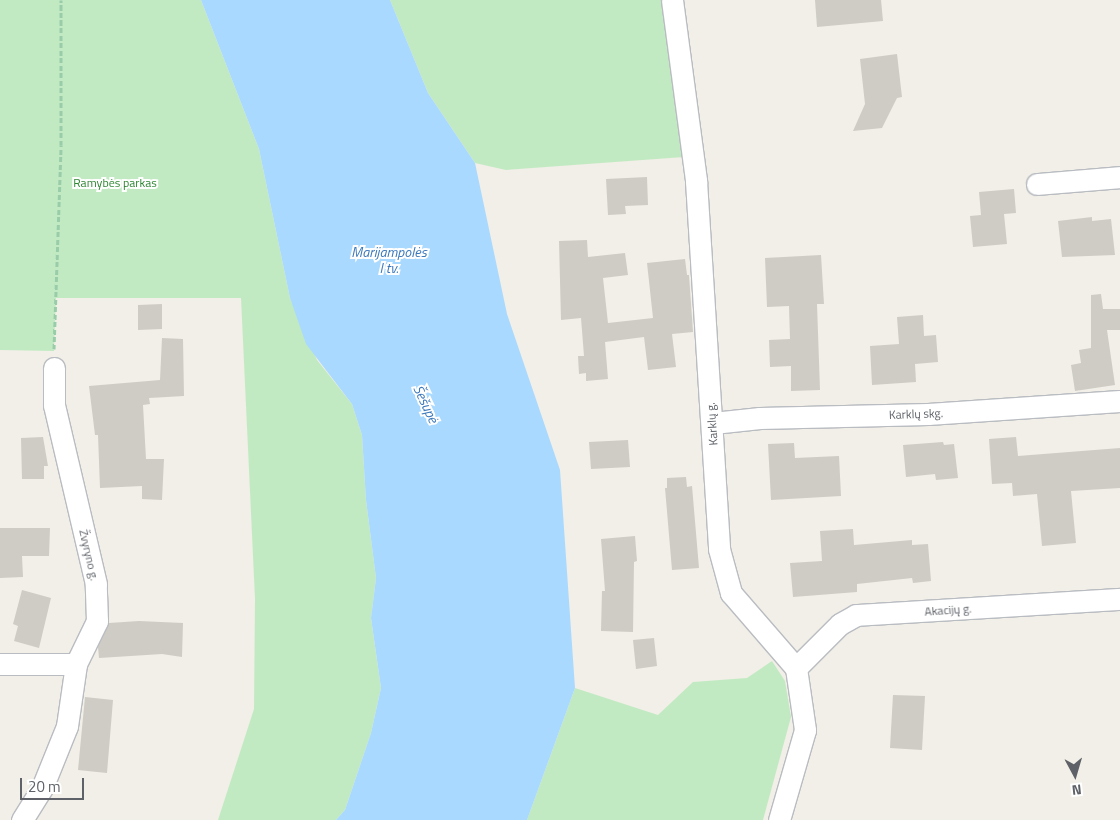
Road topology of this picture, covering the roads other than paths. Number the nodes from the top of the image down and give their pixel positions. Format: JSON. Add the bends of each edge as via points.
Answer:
{"nodes":[{"id":1,"x":672,"y":0,"type":"edge"},
{"id":2,"x":1120,"y":177,"type":"edge"},
{"id":3,"x":1037,"y":184,"type":"dead end"},
{"id":4,"x":54,"y":368,"type":"road end"},
{"id":5,"x":1120,"y":401,"type":"edge"},
{"id":6,"x":712,"y":424,"type":"junction"},
{"id":7,"x":1120,"y":599,"type":"edge"},
{"id":8,"x":0,"y":664,"type":"edge"},
{"id":9,"x":76,"y":664,"type":"junction"},
{"id":10,"x":796,"y":668,"type":"junction"},
{"id":11,"x":22,"y":820,"type":"edge"},
{"id":12,"x":779,"y":820,"type":"edge"}],
"edges":[{"from":1,"to":6,"type":"street","name":"Karklų g.","via":[[696,181]]},
{"from":2,"to":3,"type":"street"},
{"from":4,"to":9,"type":"street","name":"Žvyryno g.","via":[[54,406],[96,584],[97,621]]},
{"from":5,"to":6,"type":"street","name":"Karklų skg.","via":[[928,414],[760,418]]},
{"from":6,"to":10,"type":"street","name":"Karklų g.","via":[[719,550],[731,593]]},
{"from":7,"to":10,"type":"street","name":"Akacijų g.","via":[[856,616],[840,624]]},
{"from":8,"to":9,"type":"street"},
{"from":9,"to":11,"type":"street","name":"Žvyryno g.","via":[[66,726],[42,788]]},
{"from":10,"to":12,"type":"street","via":[[805,730]]}]}
